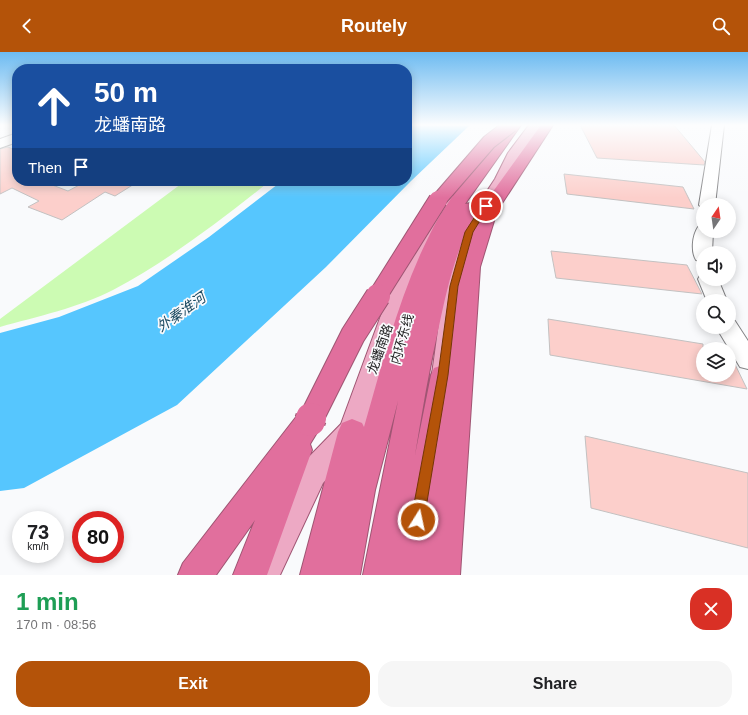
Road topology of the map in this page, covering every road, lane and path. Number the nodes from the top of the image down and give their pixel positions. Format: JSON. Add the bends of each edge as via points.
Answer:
{"nodes":[{"id":1,"x":482,"y":149,"type":"edge"},
{"id":2,"x":485,"y":149,"type":"edge"},
{"id":3,"x":496,"y":149,"type":"edge"},
{"id":4,"x":513,"y":149,"type":"edge"},
{"id":5,"x":519,"y":149,"type":"edge"},
{"id":6,"x":530,"y":149,"type":"edge"},
{"id":7,"x":715,"y":149,"type":"edge"},
{"id":8,"x":708,"y":198,"type":"edge"},
{"id":9,"x":731,"y":334,"type":"edge"},
{"id":10,"x":748,"y":360,"type":"edge"},
{"id":11,"x":443,"y":375,"type":"junction"},
{"id":12,"x":310,"y":421,"type":"junction"},
{"id":13,"x":352,"y":432,"type":"junction"},
{"id":14,"x":447,"y":565,"type":"edge"},
{"id":15,"x":195,"y":575,"type":"edge"},
{"id":16,"x":250,"y":575,"type":"edge"},
{"id":17,"x":262,"y":575,"type":"edge"},
{"id":18,"x":317,"y":575,"type":"edge"},
{"id":19,"x":343,"y":575,"type":"edge"},
{"id":20,"x":380,"y":575,"type":"edge"},
{"id":21,"x":409,"y":575,"type":"edge"},
{"id":22,"x":434,"y":575,"type":"edge"}],
"edges":[{"from":1,"to":12,"type":"highway","bridge":true,"via":[[440,197],[354,335]]},
{"from":2,"to":13,"type":"main road","name":"龙蟠南路","via":[[444,203],[401,288]]},
{"from":3,"to":19,"type":"highway","name":"内环东线","via":[[439,233],[416,288],[360,490]]},
{"from":4,"to":20,"type":"highway","name":"内环东线","via":[[462,220],[442,267],[414,384]]},
{"from":5,"to":11,"type":"main road","via":[[469,232],[454,286]]},
{"from":6,"to":14,"type":"highway","via":[[488,211],[470,268]]},
{"from":7,"to":8,"type":"street"},
{"from":9,"to":10,"type":"street"},
{"from":11,"to":21,"type":"highway"},
{"from":11,"to":22,"type":"main road"},
{"from":12,"to":15,"type":"highway"},
{"from":12,"to":16,"type":"highway"},
{"from":13,"to":17,"type":"main road","name":"龙蟠南路","via":[[313,473]]},
{"from":13,"to":18,"type":"highway"}]}
